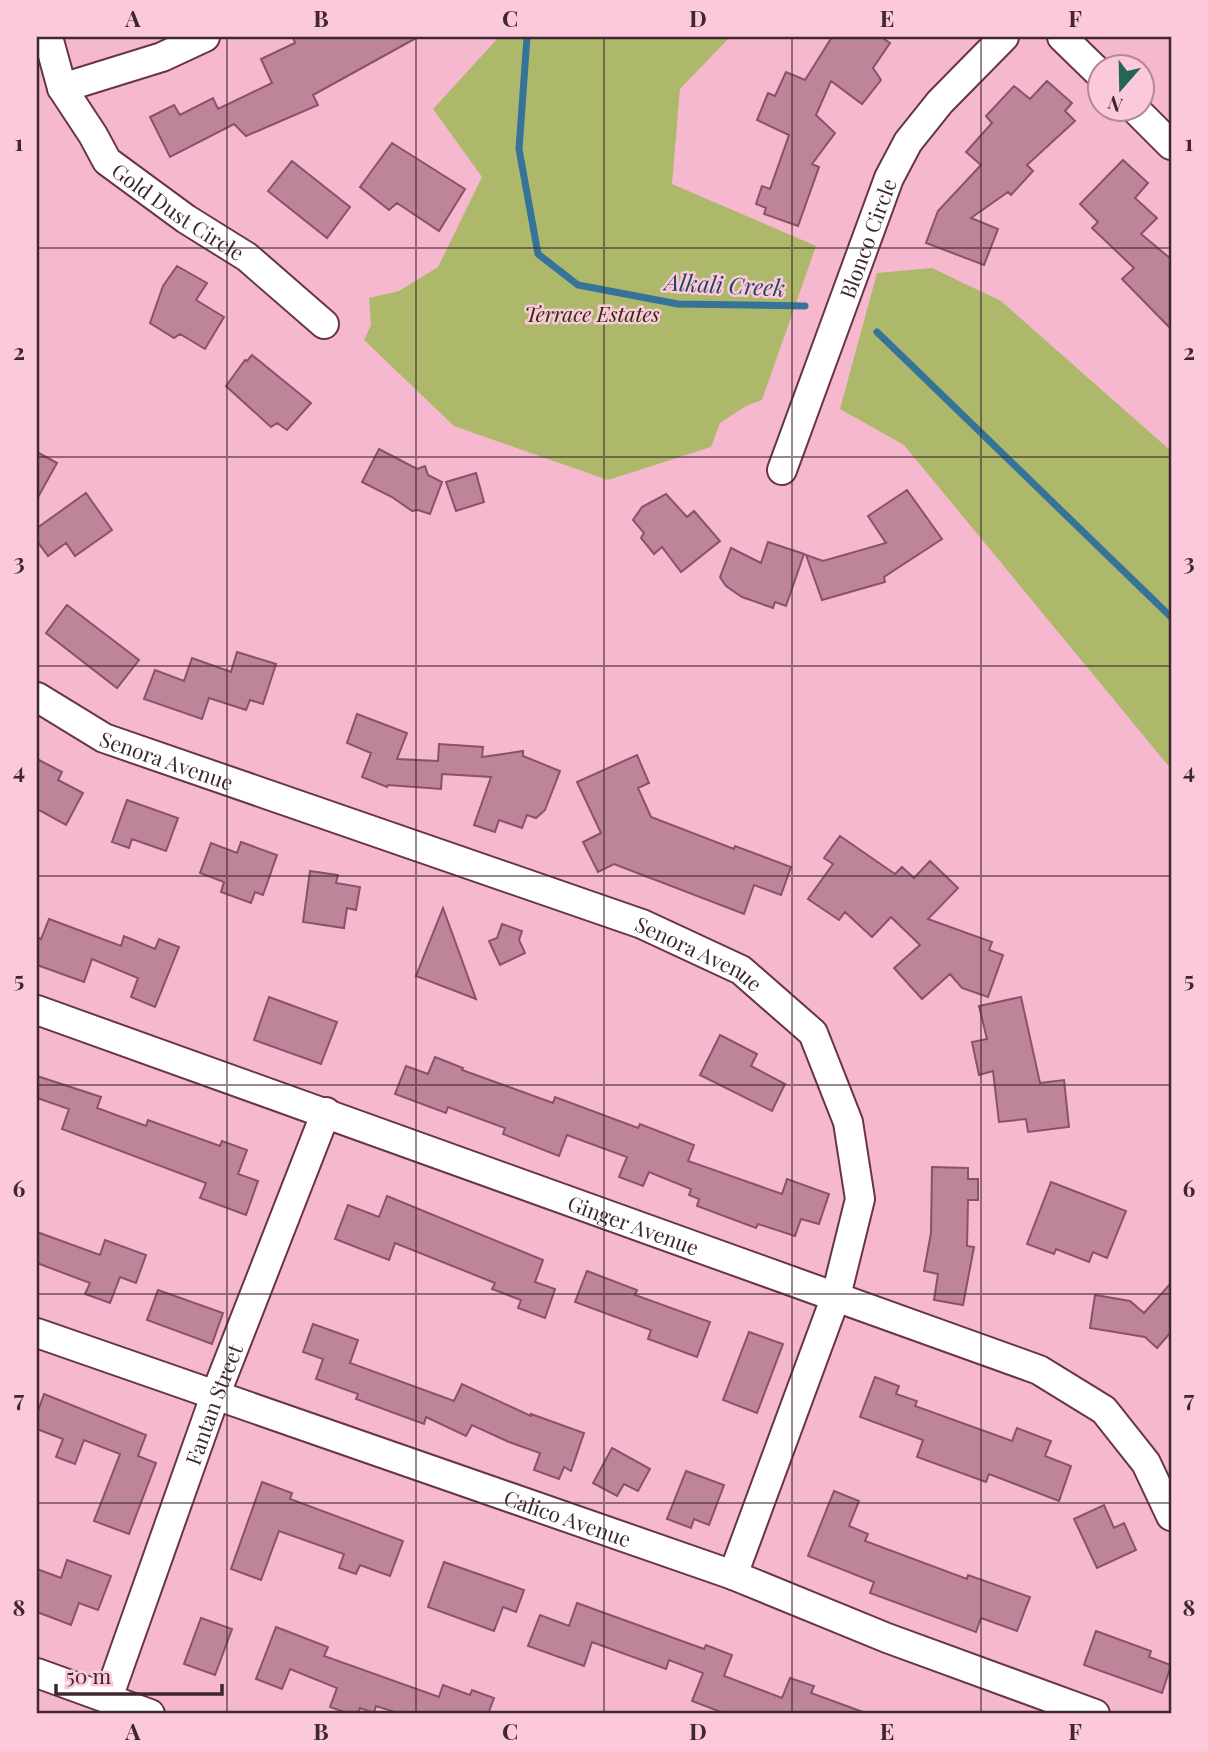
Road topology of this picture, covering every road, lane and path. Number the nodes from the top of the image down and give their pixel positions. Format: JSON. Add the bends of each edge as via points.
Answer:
{"nodes":[{"id":1,"x":48,"y":37,"type":"edge"},
{"id":2,"x":205,"y":37,"type":"edge"},
{"id":3,"x":1004,"y":37,"type":"edge"},
{"id":4,"x":1062,"y":37,"type":"edge"},
{"id":5,"x":1086,"y":60,"type":"edge"},
{"id":6,"x":62,"y":88,"type":"junction"},
{"id":7,"x":1149,"y":122,"type":"edge"},
{"id":8,"x":1171,"y":145,"type":"edge"},
{"id":9,"x":324,"y":324,"type":"dead end"},
{"id":10,"x":782,"y":470,"type":"dead end"},
{"id":11,"x":37,"y":697,"type":"edge"},
{"id":12,"x":37,"y":1010,"type":"edge"},
{"id":13,"x":326,"y":1112,"type":"junction"},
{"id":14,"x":836,"y":1296,"type":"junction"},
{"id":15,"x":37,"y":1333,"type":"edge"},
{"id":16,"x":215,"y":1396,"type":"junction"},
{"id":17,"x":1171,"y":1516,"type":"edge"},
{"id":18,"x":733,"y":1575,"type":"junction"},
{"id":19,"x":37,"y":1673,"type":"edge"},
{"id":20,"x":108,"y":1698,"type":"junction"},
{"id":21,"x":149,"y":1714,"type":"edge"},
{"id":22,"x":1095,"y":1714,"type":"edge"}],
"edges":[{"from":1,"to":6,"type":"street","name":"Gold Dust Circle"},
{"from":2,"to":6,"type":"street","via":[[162,57]]},
{"from":3,"to":10,"type":"street","name":"Blonco Circle","via":[[940,102],[908,142],[889,178]]},
{"from":4,"to":5,"type":"street"},
{"from":6,"to":9,"type":"street","name":"Gold Dust Circle","via":[[107,161],[247,257]]},
{"from":7,"to":8,"type":"street"},
{"from":11,"to":14,"type":"street","name":"Senora Avenue","via":[[104,738],[642,924],[741,970],[813,1033],[848,1122],[860,1199]]},
{"from":12,"to":13,"type":"street","name":"Ginger Avenue"},
{"from":13,"to":14,"type":"street","name":"Ginger Avenue"},
{"from":13,"to":16,"type":"street","name":"Fantan Street"},
{"from":14,"to":17,"type":"street","name":"Ginger Avenue","via":[[1039,1370],[1104,1410],[1146,1462]]},
{"from":14,"to":18,"type":"street","name":"Senora Avenue"},
{"from":15,"to":16,"type":"street","name":"Calico Avenue"},
{"from":16,"to":18,"type":"street","name":"Calico Avenue"},
{"from":16,"to":20,"type":"street","name":"Fantan Street"},
{"from":18,"to":22,"type":"street","name":"Calico Avenue","via":[[887,1638]]},
{"from":19,"to":20,"type":"street"},
{"from":20,"to":21,"type":"street"}]}
